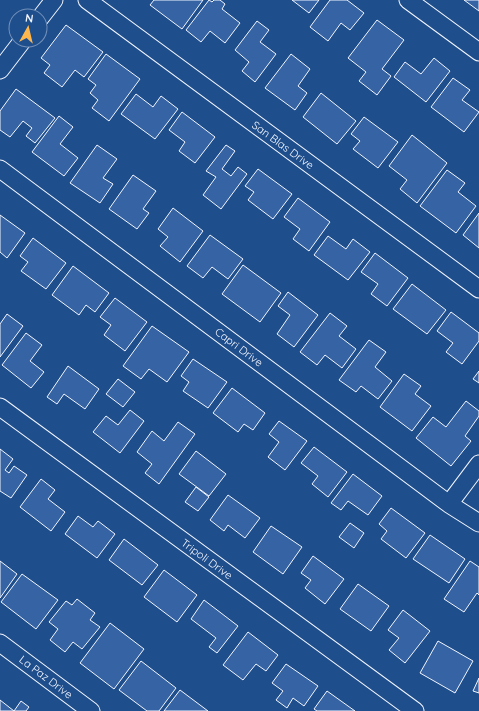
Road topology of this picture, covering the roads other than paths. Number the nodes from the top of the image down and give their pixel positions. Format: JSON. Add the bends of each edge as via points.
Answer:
{"nodes":[{"id":1,"x":54,"y":0,"type":"edge"},
{"id":2,"x":88,"y":0,"type":"edge"},
{"id":3,"x":408,"y":0,"type":"edge"},
{"id":4,"x":48,"y":8,"type":"edge"},
{"id":5,"x":15,"y":48,"type":"edge"},
{"id":6,"x":479,"y":52,"type":"edge"},
{"id":7,"x":3,"y":60,"type":"edge"},
{"id":8,"x":0,"y":168,"type":"edge"},
{"id":9,"x":479,"y":289,"type":"edge"},
{"id":10,"x":0,"y":408,"type":"edge"},
{"id":11,"x":479,"y":464,"type":"edge"},
{"id":12,"x":449,"y":504,"type":"junction"},
{"id":13,"x":479,"y":523,"type":"edge"},
{"id":14,"x":0,"y":643,"type":"edge"},
{"id":15,"x":91,"y":711,"type":"edge"},
{"id":16,"x":415,"y":711,"type":"edge"}],
"edges":[{"from":1,"to":4,"type":"street"},
{"from":2,"to":9,"type":"street","name":"San Blas Drive"},
{"from":3,"to":6,"type":"street"},
{"from":5,"to":7,"type":"street"},
{"from":8,"to":12,"type":"street","name":"Capri Drive"},
{"from":10,"to":16,"type":"street","name":"Tripoli Drive"},
{"from":11,"to":12,"type":"street"},
{"from":12,"to":13,"type":"street","name":"Capri Drive"},
{"from":14,"to":15,"type":"street","name":"La Paz Drive"}]}
